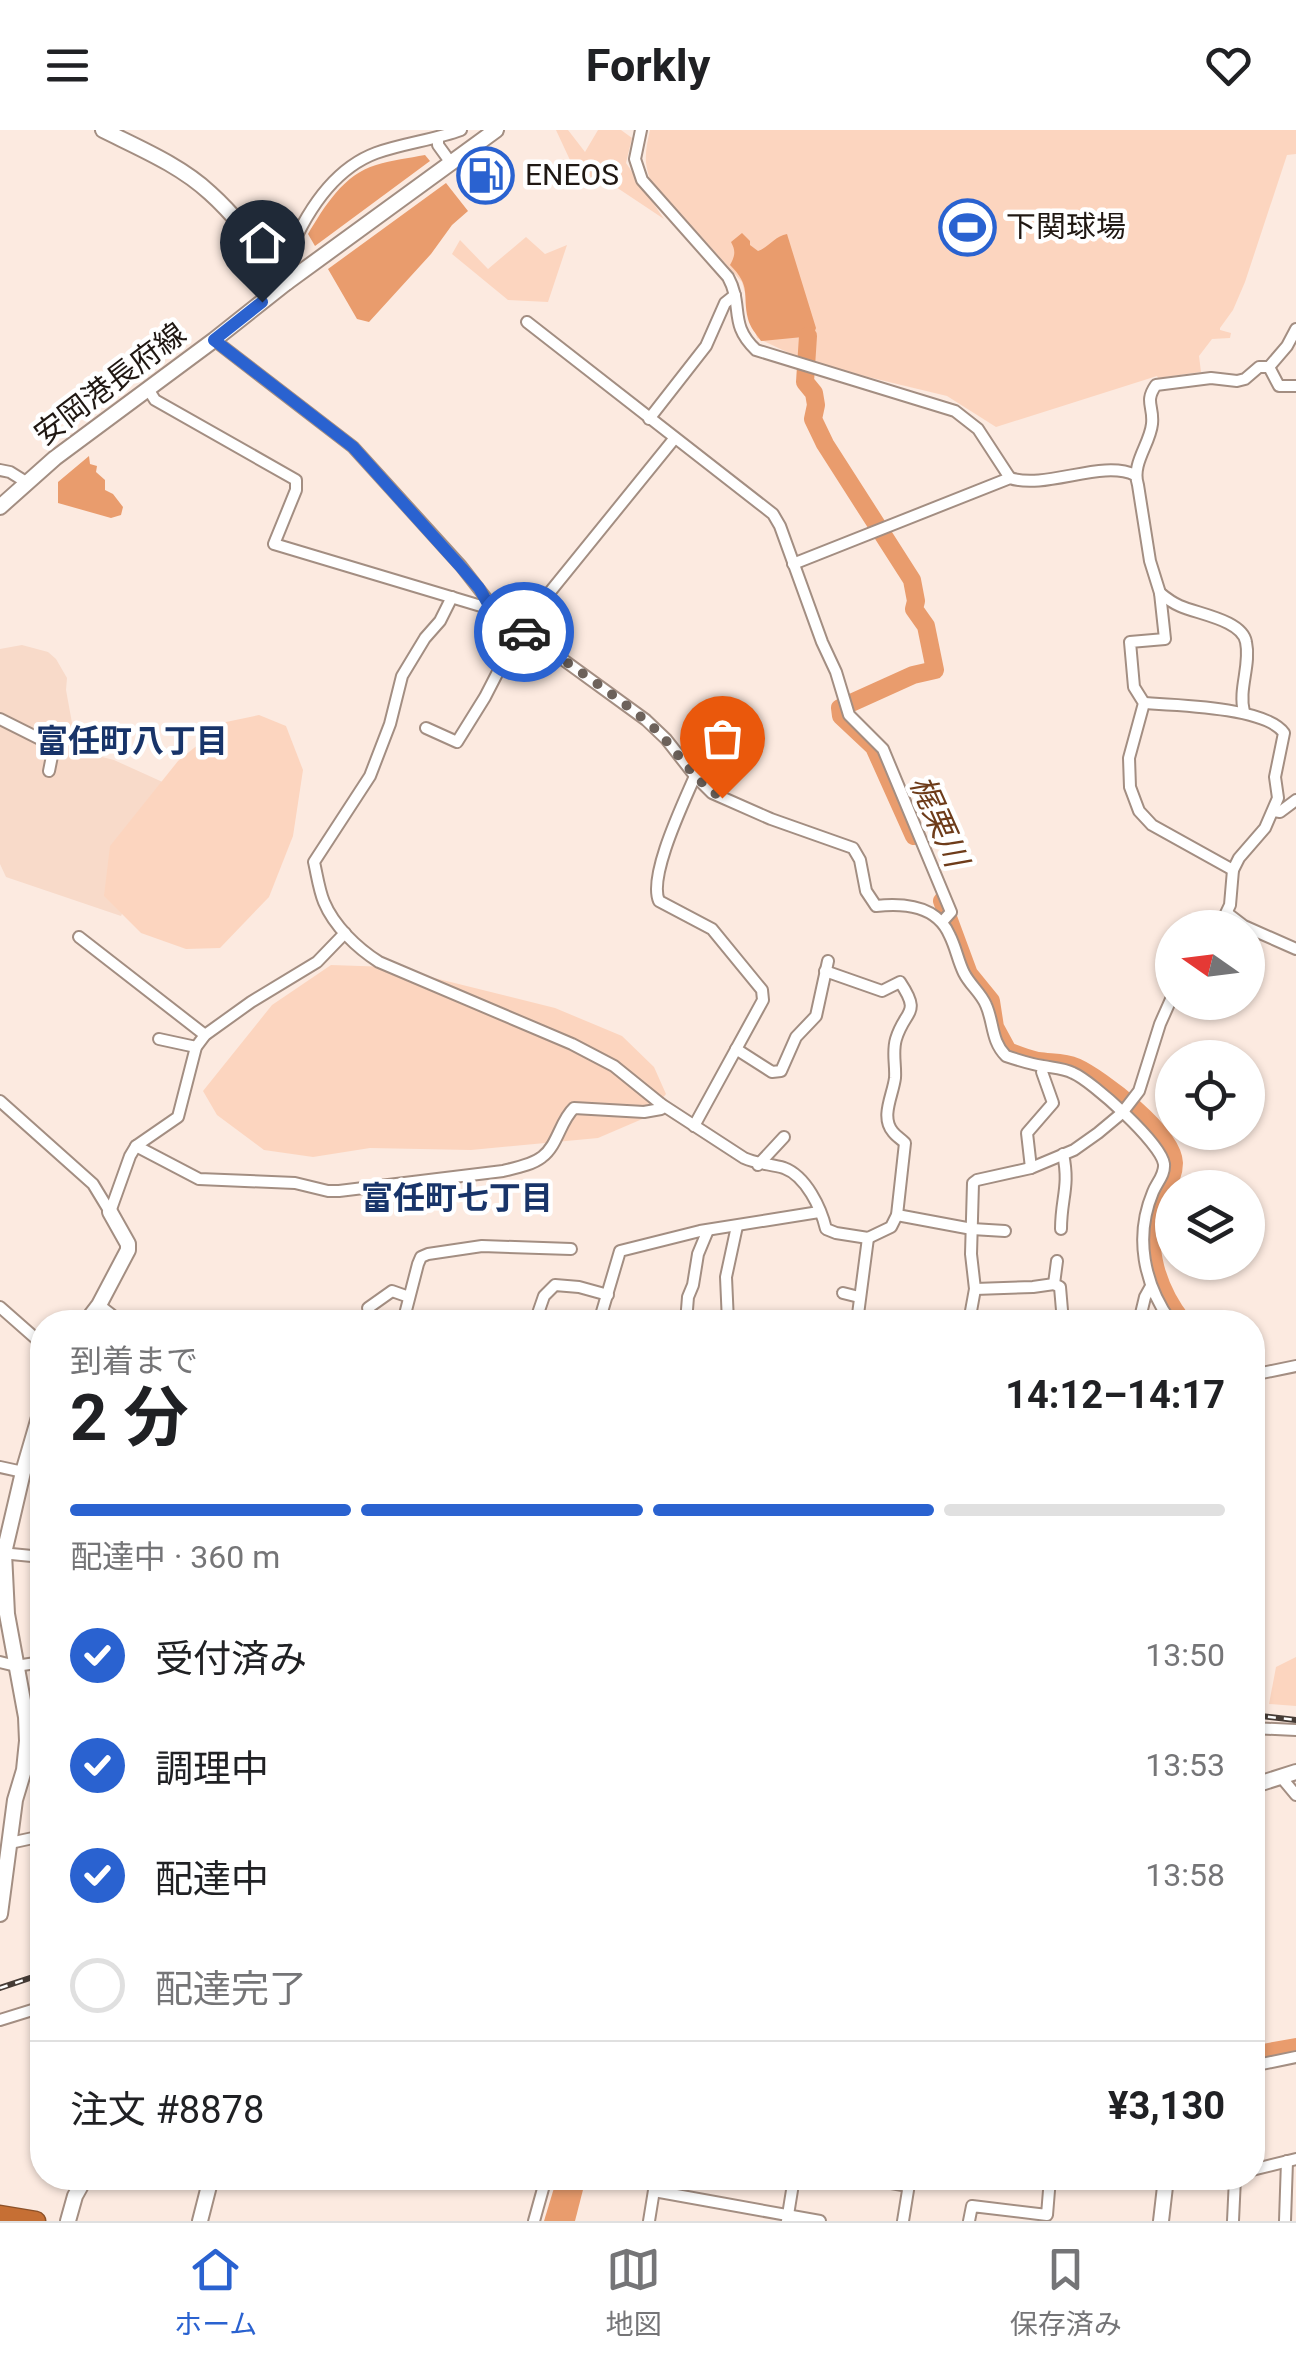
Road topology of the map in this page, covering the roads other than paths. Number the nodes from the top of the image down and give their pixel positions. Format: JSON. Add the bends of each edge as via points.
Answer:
{"nodes":[{"id":1,"x":103,"y":130,"type":"edge"},
{"id":2,"x":461,"y":130,"type":"edge"},
{"id":3,"x":496,"y":130,"type":"edge"},
{"id":4,"x":641,"y":130,"type":"edge"},
{"id":5,"x":438,"y":139,"type":"junction"},
{"id":6,"x":450,"y":162,"type":"junction"},
{"id":7,"x":289,"y":253,"type":"dead end"},
{"id":8,"x":286,"y":282,"type":"junction"},
{"id":9,"x":735,"y":294,"type":"junction"},
{"id":10,"x":527,"y":322,"type":"dead end"},
{"id":11,"x":1296,"y":329,"type":"edge"},
{"id":12,"x":214,"y":340,"type":"junction"},
{"id":13,"x":1269,"y":367,"type":"junction"},
{"id":14,"x":1296,"y":386,"type":"edge"},
{"id":15,"x":148,"y":389,"type":"junction"},
{"id":16,"x":648,"y":419,"type":"junction"},
{"id":17,"x":674,"y":439,"type":"junction"},
{"id":18,"x":0,"y":470,"type":"edge"},
{"id":19,"x":1135,"y":475,"type":"junction"},
{"id":20,"x":1010,"y":478,"type":"junction"},
{"id":21,"x":26,"y":482,"type":"junction"},
{"id":22,"x":0,"y":506,"type":"edge"},
{"id":23,"x":794,"y":564,"type":"junction"},
{"id":24,"x":1160,"y":593,"type":"junction"},
{"id":25,"x":452,"y":597,"type":"junction"},
{"id":26,"x":496,"y":611,"type":"junction"},
{"id":27,"x":520,"y":629,"type":"junction"},
{"id":28,"x":1144,"y":703,"type":"junction"},
{"id":29,"x":1244,"y":712,"type":"junction"},
{"id":30,"x":0,"y":719,"type":"edge"},
{"id":31,"x":426,"y":728,"type":"dead end"},
{"id":32,"x":49,"y":771,"type":"dead end"},
{"id":33,"x":695,"y":776,"type":"junction"},
{"id":34,"x":1296,"y":800,"type":"edge"},
{"id":35,"x":1274,"y":811,"type":"junction"},
{"id":36,"x":1233,"y":870,"type":"junction"},
{"id":37,"x":1228,"y":910,"type":"edge"},
{"id":38,"x":942,"y":922,"type":"junction"},
{"id":39,"x":345,"y":933,"type":"junction"},
{"id":40,"x":1265,"y":935,"type":"edge"},
{"id":41,"x":78,"y":938,"type":"dead end"},
{"id":42,"x":1295,"y":948,"type":"edge"},
{"id":43,"x":1162,"y":1020,"type":"edge"},
{"id":44,"x":205,"y":1035,"type":"junction"},
{"id":45,"x":159,"y":1039,"type":"dead end"},
{"id":46,"x":196,"y":1047,"type":"junction"},
{"id":47,"x":736,"y":1049,"type":"junction"},
{"id":48,"x":1044,"y":1066,"type":"junction"},
{"id":49,"x":0,"y":1102,"type":"edge"},
{"id":50,"x":661,"y":1104,"type":"junction"},
{"id":51,"x":1123,"y":1112,"type":"junction"},
{"id":52,"x":694,"y":1126,"type":"junction"},
{"id":53,"x":784,"y":1136,"type":"dead end"},
{"id":54,"x":136,"y":1146,"type":"junction"},
{"id":55,"x":1062,"y":1154,"type":"junction"},
{"id":56,"x":758,"y":1164,"type":"junction"},
{"id":57,"x":1030,"y":1168,"type":"junction"},
{"id":58,"x":110,"y":1212,"type":"junction"},
{"id":59,"x":819,"y":1212,"type":"junction"},
{"id":60,"x":897,"y":1216,"type":"junction"},
{"id":61,"x":737,"y":1226,"type":"junction"},
{"id":62,"x":1060,"y":1229,"type":"dead end"},
{"id":63,"x":708,"y":1230,"type":"junction"},
{"id":64,"x":972,"y":1230,"type":"junction"},
{"id":65,"x":1005,"y":1231,"type":"dead end"},
{"id":66,"x":868,"y":1238,"type":"junction"},
{"id":67,"x":571,"y":1249,"type":"dead end"},
{"id":68,"x":1057,"y":1261,"type":"dead end"},
{"id":69,"x":1054,"y":1284,"type":"junction"},
{"id":70,"x":1150,"y":1288,"type":"junction"},
{"id":71,"x":976,"y":1289,"type":"junction"},
{"id":72,"x":843,"y":1293,"type":"dead end"},
{"id":73,"x":608,"y":1295,"type":"junction"},
{"id":74,"x":409,"y":1297,"type":"junction"},
{"id":75,"x":859,"y":1297,"type":"junction"},
{"id":76,"x":98,"y":1306,"type":"junction"},
{"id":77,"x":0,"y":1308,"type":"edge"},
{"id":78,"x":368,"y":1308,"type":"dead end"},
{"id":79,"x":95,"y":1310,"type":"edge"},
{"id":80,"x":104,"y":1310,"type":"edge"},
{"id":81,"x":406,"y":1310,"type":"edge"},
{"id":82,"x":539,"y":1310,"type":"edge"},
{"id":83,"x":603,"y":1310,"type":"edge"},
{"id":84,"x":687,"y":1310,"type":"edge"},
{"id":85,"x":727,"y":1310,"type":"edge"},
{"id":86,"x":858,"y":1310,"type":"edge"},
{"id":87,"x":972,"y":1310,"type":"edge"},
{"id":88,"x":1061,"y":1310,"type":"edge"},
{"id":89,"x":1142,"y":1310,"type":"edge"},
{"id":90,"x":1164,"y":1310,"type":"edge"},
{"id":91,"x":30,"y":1334,"type":"edge"},
{"id":92,"x":1296,"y":1366,"type":"edge"},
{"id":93,"x":1265,"y":1373,"type":"edge"},
{"id":94,"x":30,"y":1448,"type":"edge"},
{"id":95,"x":0,"y":1467,"type":"edge"},
{"id":96,"x":23,"y":1472,"type":"junction"},
{"id":97,"x":2,"y":1553,"type":"edge"},
{"id":98,"x":30,"y":1556,"type":"edge"},
{"id":99,"x":0,"y":1662,"type":"edge"},
{"id":100,"x":30,"y":1664,"type":"edge"},
{"id":101,"x":16,"y":1666,"type":"junction"},
{"id":102,"x":1265,"y":1729,"type":"edge"},
{"id":103,"x":1296,"y":1730,"type":"edge"},
{"id":104,"x":1288,"y":1775,"type":"edge"},
{"id":105,"x":1296,"y":1795,"type":"edge"},
{"id":106,"x":7,"y":1798,"type":"edge"},
{"id":107,"x":30,"y":1840,"type":"edge"},
{"id":108,"x":6,"y":1848,"type":"edge"},
{"id":109,"x":0,"y":1914,"type":"edge"},
{"id":110,"x":30,"y":2011,"type":"edge"},
{"id":111,"x":0,"y":2020,"type":"edge"},
{"id":112,"x":1296,"y":2057,"type":"edge"},
{"id":113,"x":1265,"y":2063,"type":"edge"},
{"id":114,"x":1292,"y":2160,"type":"edge"},
{"id":115,"x":1265,"y":2167,"type":"edge"},
{"id":116,"x":78,"y":2190,"type":"edge"},
{"id":117,"x":208,"y":2190,"type":"edge"},
{"id":118,"x":543,"y":2190,"type":"edge"},
{"id":119,"x":792,"y":2190,"type":"edge"},
{"id":120,"x":908,"y":2190,"type":"edge"},
{"id":121,"x":1049,"y":2190,"type":"edge"},
{"id":122,"x":1165,"y":2190,"type":"edge"},
{"id":123,"x":1234,"y":2190,"type":"edge"},
{"id":124,"x":654,"y":2191,"type":"joint"},
{"id":125,"x":0,"y":2215,"type":"edge"},
{"id":126,"x":788,"y":2218,"type":"edge"},
{"id":127,"x":36,"y":2221,"type":"edge"},
{"id":128,"x":68,"y":2221,"type":"edge"},
{"id":129,"x":200,"y":2221,"type":"edge"},
{"id":130,"x":534,"y":2221,"type":"edge"},
{"id":131,"x":649,"y":2221,"type":"edge"},
{"id":132,"x":820,"y":2221,"type":"edge"},
{"id":133,"x":902,"y":2221,"type":"edge"},
{"id":134,"x":969,"y":2221,"type":"edge"},
{"id":135,"x":1161,"y":2221,"type":"edge"},
{"id":136,"x":1233,"y":2221,"type":"edge"},
{"id":137,"x":1285,"y":2221,"type":"edge"}],
"edges":[{"from":1,"to":8,"type":"main road","via":[[210,193]]},
{"from":2,"to":5,"type":"street"},
{"from":3,"to":6,"type":"main road","name":"安岡港長府線"},
{"from":4,"to":9,"type":"street","via":[[635,158],[642,180],[728,277]]},
{"from":5,"to":6,"type":"street"},
{"from":5,"to":7,"type":"street","via":[[355,164],[314,206]]},
{"from":6,"to":8,"type":"main road","name":"安岡港長府線"},
{"from":8,"to":12,"type":"main road","name":"安岡港長府線"},
{"from":9,"to":16,"type":"street","via":[[706,346]]},
{"from":9,"to":20,"type":"street","via":[[740,332],[756,350],[955,411],[978,429]]},
{"from":10,"to":16,"type":"street"},
{"from":11,"to":13,"type":"street"},
{"from":12,"to":15,"type":"main road","name":"安岡港長府線"},
{"from":12,"to":26,"type":"street","via":[[353,447]]},
{"from":13,"to":14,"type":"street","via":[[1279,386]]},
{"from":13,"to":19,"type":"street","via":[[1237,381],[1156,386]]},
{"from":15,"to":21,"type":"main road","name":"安岡港長府線"},
{"from":15,"to":25,"type":"street","via":[[154,400],[296,480],[274,544]]},
{"from":16,"to":17,"type":"street"},
{"from":17,"to":23,"type":"street","via":[[773,514]]},
{"from":17,"to":27,"type":"street"},
{"from":18,"to":21,"type":"street"},
{"from":19,"to":20,"type":"street"},
{"from":19,"to":24,"type":"street"},
{"from":20,"to":23,"type":"street"},
{"from":21,"to":22,"type":"main road","name":"安岡港長府線"},
{"from":23,"to":38,"type":"street","via":[[848,716],[883,749],[951,912]]},
{"from":24,"to":28,"type":"street","via":[[1165,639],[1130,642],[1134,687]]},
{"from":24,"to":29,"type":"street","via":[[1243,634]]},
{"from":25,"to":26,"type":"street"},
{"from":25,"to":39,"type":"street","via":[[402,676],[370,776],[314,862],[324,904]]},
{"from":26,"to":27,"type":"street"},
{"from":27,"to":31,"type":"street","via":[[457,742]]},
{"from":27,"to":33,"type":"street","via":[[646,720]]},
{"from":28,"to":29,"type":"street"},
{"from":28,"to":36,"type":"street","via":[[1129,758],[1138,811]]},
{"from":29,"to":35,"type":"street","via":[[1284,733]]},
{"from":30,"to":32,"type":"street","via":[[54,746]]},
{"from":33,"to":38,"type":"street","via":[[722,798],[853,848],[876,906],[913,905]]},
{"from":33,"to":47,"type":"street","via":[[655,892],[712,929],[762,990],[764,1000]]},
{"from":34,"to":35,"type":"street"},
{"from":35,"to":36,"type":"street"},
{"from":36,"to":37,"type":"street"},
{"from":38,"to":48,"type":"street","via":[[984,1001],[1000,1051]]},
{"from":39,"to":44,"type":"street","via":[[317,962]]},
{"from":39,"to":50,"type":"street","via":[[378,962],[614,1066]]},
{"from":40,"to":42,"type":"street"},
{"from":41,"to":44,"type":"street"},
{"from":43,"to":51,"type":"street","via":[[1139,1091]]},
{"from":44,"to":46,"type":"street"},
{"from":45,"to":46,"type":"street"},
{"from":46,"to":54,"type":"street","via":[[178,1118]]},
{"from":47,"to":52,"type":"street"},
{"from":47,"to":60,"type":"street","via":[[781,1071],[796,1037],[816,1016],[827,966],[882,991],[900,982],[911,1011],[896,1038],[887,1116],[904,1142]]},
{"from":48,"to":51,"type":"street","via":[[1076,1074]]},
{"from":48,"to":57,"type":"street","via":[[1052,1103],[1027,1133]]},
{"from":49,"to":58,"type":"street","via":[[93,1184]]},
{"from":50,"to":52,"type":"street"},
{"from":50,"to":54,"type":"street","via":[[644,1112],[574,1108],[541,1158],[503,1172],[339,1191],[198,1180]]},
{"from":51,"to":55,"type":"street"},
{"from":51,"to":70,"type":"street","via":[[1164,1164],[1144,1231]]},
{"from":52,"to":56,"type":"street"},
{"from":53,"to":56,"type":"street"},
{"from":54,"to":58,"type":"street"},
{"from":55,"to":57,"type":"street"},
{"from":55,"to":62,"type":"street","via":[[1067,1174]]},
{"from":56,"to":59,"type":"street","via":[[787,1169],[800,1179]]},
{"from":57,"to":64,"type":"street","via":[[973,1183]]},
{"from":58,"to":76,"type":"main road","via":[[128,1250]]},
{"from":59,"to":61,"type":"street"},
{"from":59,"to":66,"type":"street","via":[[826,1229]]},
{"from":60,"to":64,"type":"street"},
{"from":60,"to":66,"type":"street"},
{"from":61,"to":63,"type":"street"},
{"from":61,"to":85,"type":"street","via":[[726,1277]]},
{"from":63,"to":73,"type":"street","via":[[620,1251]]},
{"from":63,"to":84,"type":"street"},
{"from":64,"to":65,"type":"street"},
{"from":64,"to":71,"type":"street"},
{"from":66,"to":75,"type":"street"},
{"from":67,"to":74,"type":"street","via":[[482,1246],[428,1254]]},
{"from":68,"to":69,"type":"street"},
{"from":69,"to":71,"type":"street"},
{"from":69,"to":88,"type":"street"},
{"from":70,"to":89,"type":"street"},
{"from":70,"to":90,"type":"street"},
{"from":71,"to":87,"type":"street"},
{"from":72,"to":75,"type":"street"},
{"from":73,"to":82,"type":"street","via":[[554,1286]]},
{"from":73,"to":83,"type":"street"},
{"from":74,"to":78,"type":"street","via":[[392,1291]]},
{"from":74,"to":81,"type":"street"},
{"from":75,"to":86,"type":"street"},
{"from":76,"to":79,"type":"main road"},
{"from":76,"to":80,"type":"street"},
{"from":77,"to":91,"type":"street"},
{"from":92,"to":93,"type":"street"},
{"from":94,"to":96,"type":"main road"},
{"from":95,"to":96,"type":"street"},
{"from":96,"to":97,"type":"main road"},
{"from":97,"to":98,"type":"street"},
{"from":97,"to":101,"type":"main road"},
{"from":99,"to":101,"type":"street"},
{"from":100,"to":101,"type":"street"},
{"from":101,"to":106,"type":"main road","via":[[26,1741],[24,1770]]},
{"from":102,"to":103,"type":"street"},
{"from":104,"to":105,"type":"street"},
{"from":106,"to":108,"type":"main road"},
{"from":107,"to":108,"type":"street"},
{"from":108,"to":109,"type":"main road"},
{"from":110,"to":111,"type":"street"},
{"from":112,"to":113,"type":"street"},
{"from":114,"to":115,"type":"street"},
{"from":114,"to":137,"type":"street"},
{"from":116,"to":128,"type":"main road"},
{"from":117,"to":129,"type":"main road"},
{"from":118,"to":130,"type":"street"},
{"from":119,"to":126,"type":"street"},
{"from":120,"to":133,"type":"street"},
{"from":121,"to":134,"type":"street","via":[[1046,2215],[972,2206]]},
{"from":122,"to":135,"type":"main road"},
{"from":123,"to":136,"type":"street"},
{"from":124,"to":126,"type":"street"},
{"from":124,"to":131,"type":"street"},
{"from":125,"to":127,"type":"highway"},
{"from":126,"to":132,"type":"street"}]}
